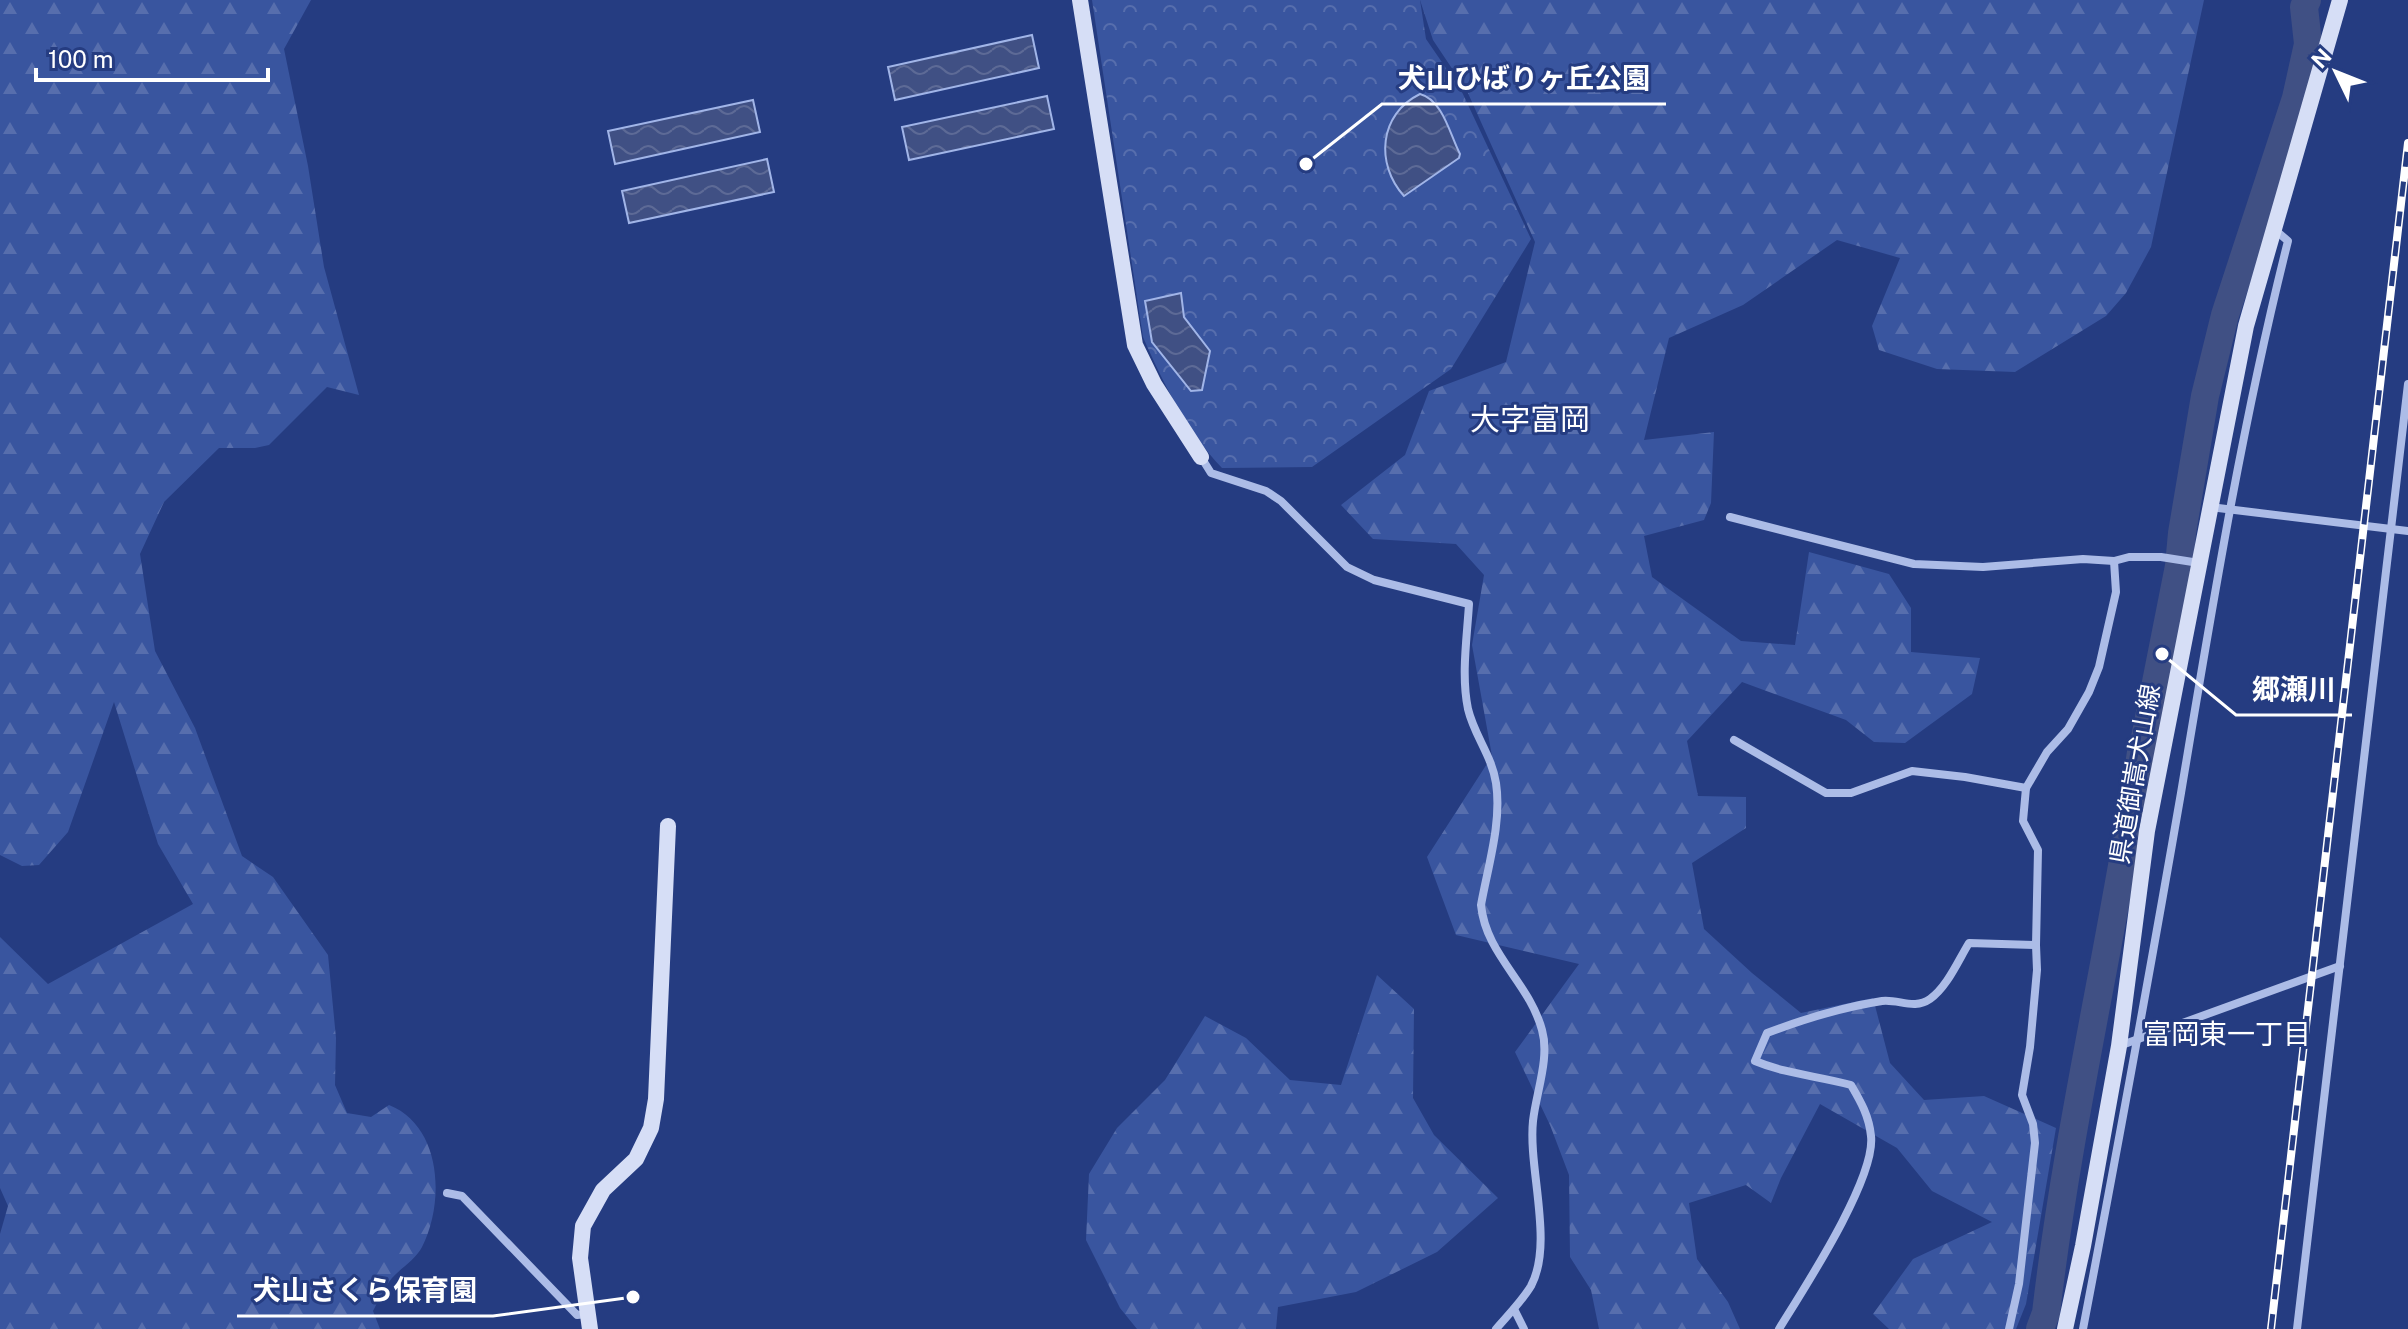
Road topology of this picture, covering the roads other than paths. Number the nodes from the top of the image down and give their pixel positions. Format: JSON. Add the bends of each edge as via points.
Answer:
{"nodes":[{"id":1,"x":1080,"y":0,"type":"edge"},
{"id":2,"x":2340,"y":0,"type":"edge"},
{"id":3,"x":2274,"y":228,"type":"junction"},
{"id":4,"x":2408,"y":384,"type":"edge"},
{"id":5,"x":1201,"y":457,"type":"joint"},
{"id":6,"x":2209,"y":507,"type":"junction"},
{"id":7,"x":2229,"y":509,"type":"junction"},
{"id":8,"x":1730,"y":517,"type":"dead end"},
{"id":9,"x":2391,"y":529,"type":"junction"},
{"id":10,"x":2408,"y":531,"type":"edge"},
{"id":11,"x":2114,"y":561,"type":"junction"},
{"id":12,"x":2193,"y":562,"type":"junction"},
{"id":13,"x":1734,"y":740,"type":"dead end"},
{"id":14,"x":2026,"y":788,"type":"junction"},
{"id":15,"x":668,"y":826,"type":"dead end"},
{"id":16,"x":2036,"y":945,"type":"junction"},
{"id":17,"x":2340,"y":966,"type":"junction"},
{"id":18,"x":2139,"y":1039,"type":"junction"},
{"id":19,"x":2119,"y":1046,"type":"junction"},
{"id":20,"x":447,"y":1193,"type":"dead end"},
{"id":21,"x":1514,"y":1309,"type":"junction"},
{"id":22,"x":589,"y":1321,"type":"edge"},
{"id":23,"x":1496,"y":1329,"type":"edge"},
{"id":24,"x":1524,"y":1329,"type":"edge"},
{"id":25,"x":1779,"y":1329,"type":"edge"},
{"id":26,"x":2009,"y":1329,"type":"edge"},
{"id":27,"x":2065,"y":1329,"type":"edge"},
{"id":28,"x":2083,"y":1329,"type":"edge"},
{"id":29,"x":2297,"y":1329,"type":"edge"}],
"edges":[{"from":1,"to":5,"type":"main road","via":[[1135,345]]},
{"from":2,"to":3,"type":"main road","name":"県道御嵩犬山線"},
{"from":3,"to":6,"type":"main road","name":"県道御嵩犬山線","via":[[2246,326]]},
{"from":3,"to":7,"type":"street","via":[[2288,241]]},
{"from":4,"to":9,"type":"street"},
{"from":5,"to":21,"type":"street","via":[[1211,473],[1281,501],[1347,567],[1374,580],[1469,604],[1466,697],[1493,768],[1498,806],[1483,919],[1492,946],[1530,1000],[1544,1046],[1532,1124],[1540,1229],[1536,1266],[1532,1284]]},
{"from":6,"to":7,"type":"street"},
{"from":6,"to":12,"type":"main road","name":"県道御嵩犬山線"},
{"from":7,"to":9,"type":"street"},
{"from":7,"to":18,"type":"street"},
{"from":8,"to":11,"type":"street","via":[[1914,564],[1983,567]]},
{"from":9,"to":10,"type":"street"},
{"from":9,"to":17,"type":"street"},
{"from":11,"to":12,"type":"street","via":[[2161,557]]},
{"from":11,"to":14,"type":"street","via":[[2116,592],[2099,667],[2068,729]]},
{"from":12,"to":19,"type":"main road","name":"県道御嵩犬山線","via":[[2147,831]]},
{"from":13,"to":14,"type":"street","via":[[1826,793],[1851,793],[1912,771]]},
{"from":14,"to":16,"type":"street","via":[[2023,821],[2038,850]]},
{"from":15,"to":22,"type":"main road","via":[[656,1099],[651,1128],[636,1159],[603,1190],[583,1226],[580,1258]]},
{"from":16,"to":25,"type":"street","via":[[1969,943],[1943,985],[1916,1006],[1885,1001],[1767,1033],[1755,1061],[1851,1085],[1866,1109],[1872,1139],[1863,1175],[1818,1269]]},
{"from":16,"to":26,"type":"street","via":[[2032,1031],[2022,1095],[2035,1143]]},
{"from":17,"to":18,"type":"street"},
{"from":17,"to":29,"type":"street"},
{"from":18,"to":19,"type":"street"},
{"from":18,"to":28,"type":"street"},
{"from":19,"to":27,"type":"main road","name":"県道御嵩犬山線"},
{"from":20,"to":22,"type":"street","via":[[462,1196],[577,1315]]},
{"from":21,"to":23,"type":"street"},
{"from":21,"to":24,"type":"street"}]}
